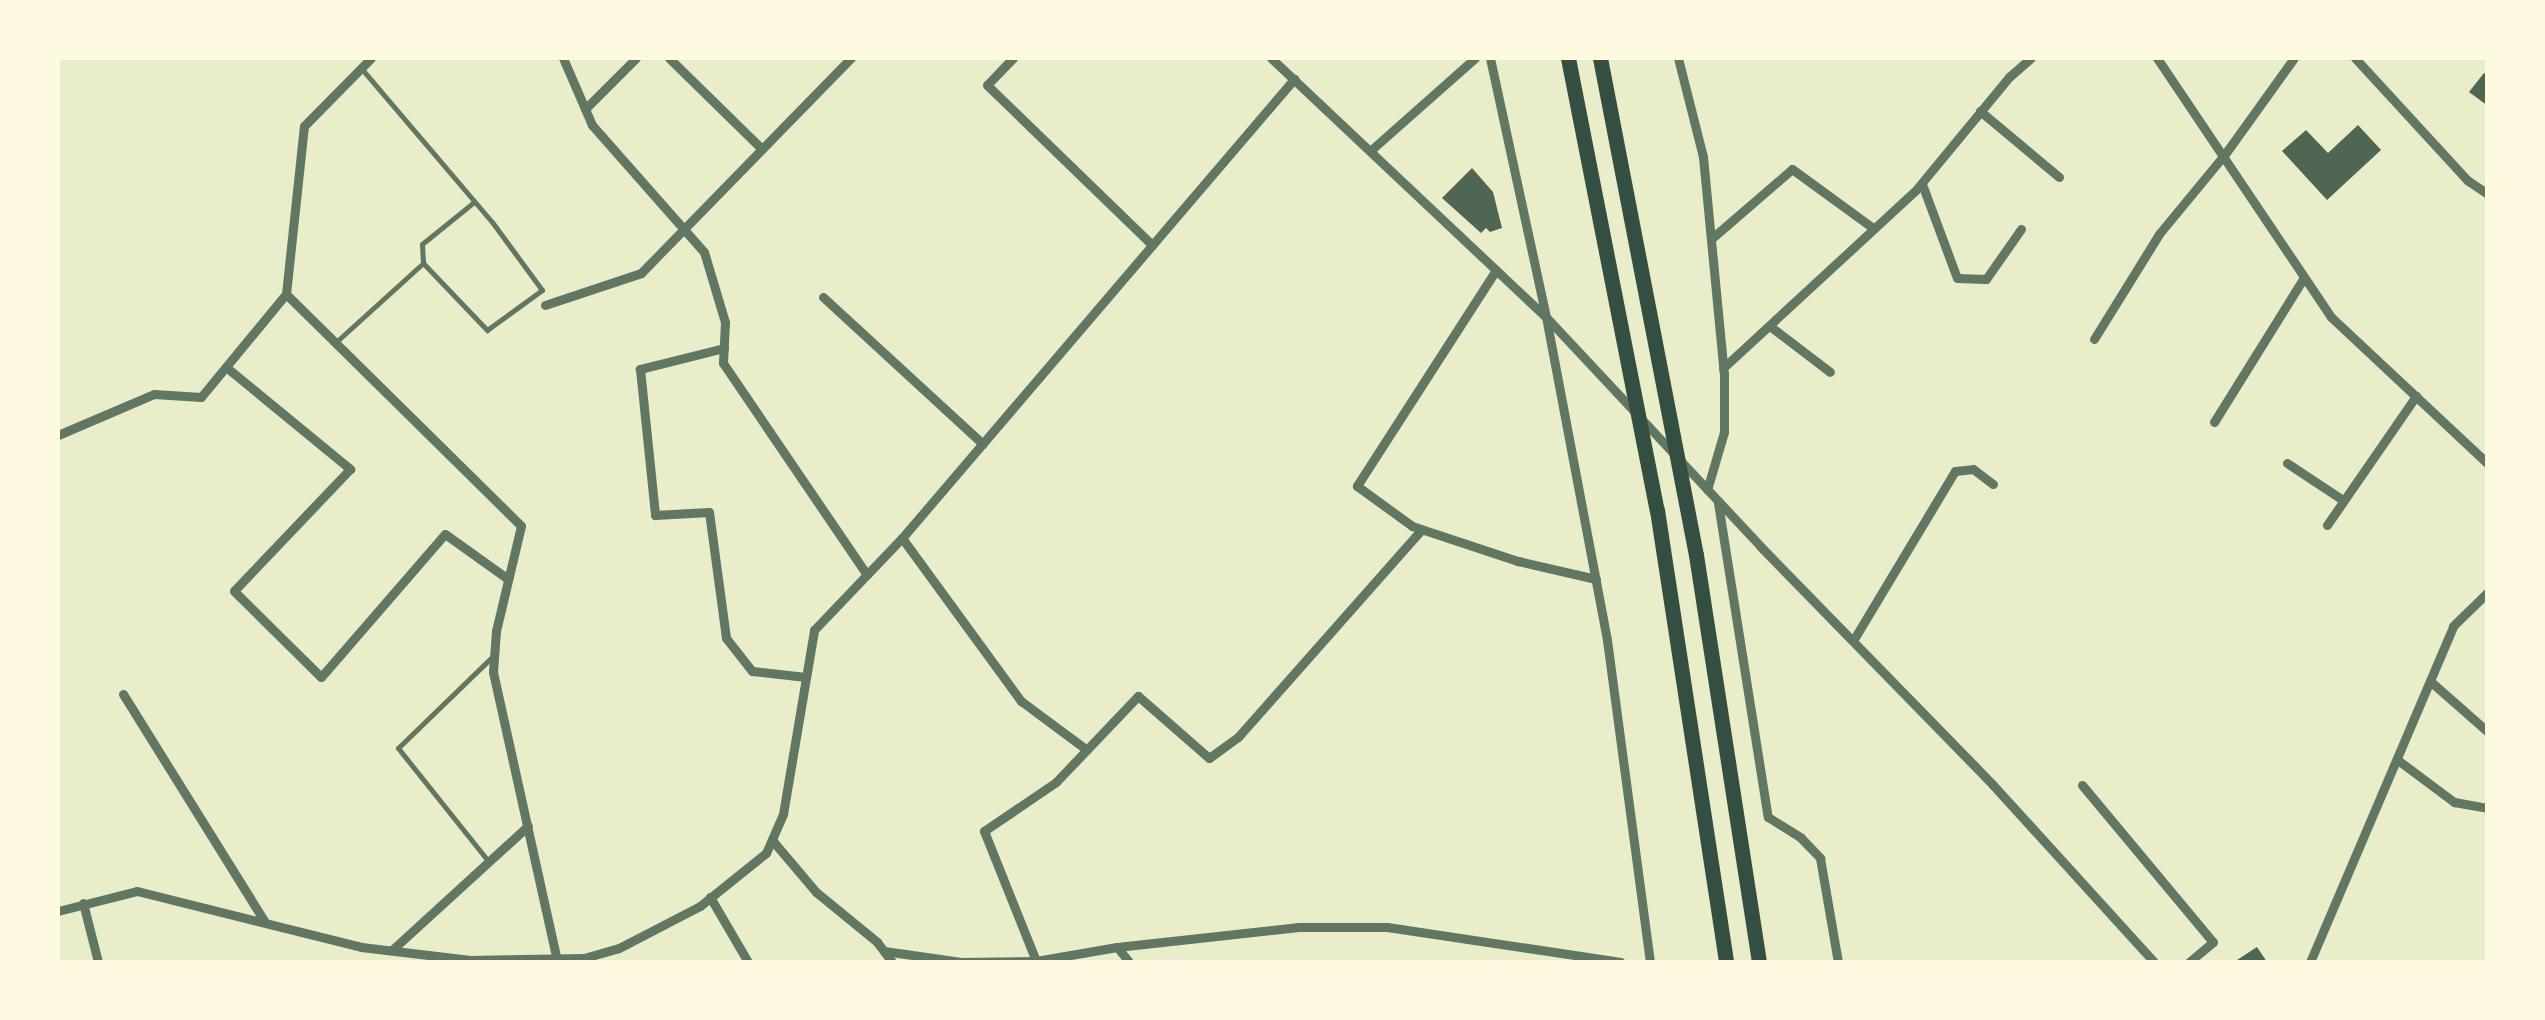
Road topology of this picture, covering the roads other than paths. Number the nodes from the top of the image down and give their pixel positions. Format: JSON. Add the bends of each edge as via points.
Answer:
{"nodes":[{"id":1,"x":371,"y":58,"type":"edge"},
{"id":2,"x":563,"y":58,"type":"edge"},
{"id":3,"x":636,"y":58,"type":"edge"},
{"id":4,"x":669,"y":58,"type":"edge"},
{"id":5,"x":851,"y":58,"type":"edge"},
{"id":6,"x":1013,"y":58,"type":"edge"},
{"id":7,"x":1272,"y":58,"type":"edge"},
{"id":8,"x":1475,"y":58,"type":"edge"},
{"id":9,"x":1490,"y":58,"type":"edge"},
{"id":10,"x":1568,"y":58,"type":"edge"},
{"id":11,"x":1600,"y":58,"type":"edge"},
{"id":12,"x":1678,"y":58,"type":"edge"},
{"id":13,"x":2031,"y":58,"type":"edge"},
{"id":14,"x":2156,"y":58,"type":"edge"},
{"id":15,"x":2294,"y":58,"type":"edge"},
{"id":16,"x":2355,"y":58,"type":"edge"},
{"id":17,"x":361,"y":68,"type":"junction"},
{"id":18,"x":1294,"y":78,"type":"junction"},
{"id":19,"x":586,"y":108,"type":"junction"},
{"id":20,"x":1980,"y":112,"type":"junction"},
{"id":21,"x":762,"y":149,"type":"junction"},
{"id":22,"x":1370,"y":151,"type":"junction"},
{"id":23,"x":2225,"y":154,"type":"junction"},
{"id":24,"x":2060,"y":177,"type":"dead end"},
{"id":25,"x":1922,"y":184,"type":"junction"},
{"id":26,"x":2488,"y":194,"type":"edge"},
{"id":27,"x":474,"y":202,"type":"junction"},
{"id":28,"x":1873,"y":228,"type":"junction"},
{"id":29,"x":2021,"y":228,"type":"dead end"},
{"id":30,"x":683,"y":229,"type":"junction"},
{"id":31,"x":1711,"y":239,"type":"junction"},
{"id":32,"x":1152,"y":245,"type":"junction"},
{"id":33,"x":423,"y":263,"type":"junction"},
{"id":34,"x":1496,"y":270,"type":"junction"},
{"id":35,"x":2303,"y":279,"type":"junction"},
{"id":36,"x":286,"y":294,"type":"junction"},
{"id":37,"x":823,"y":296,"type":"dead end"},
{"id":38,"x":545,"y":306,"type":"dead end"},
{"id":39,"x":1546,"y":317,"type":"junction"},
{"id":40,"x":1771,"y":327,"type":"junction"},
{"id":41,"x":2094,"y":339,"type":"dead end"},
{"id":42,"x":336,"y":342,"type":"junction"},
{"id":43,"x":724,"y":348,"type":"junction"},
{"id":44,"x":226,"y":367,"type":"junction"},
{"id":45,"x":1723,"y":368,"type":"junction"},
{"id":46,"x":1830,"y":372,"type":"dead end"},
{"id":47,"x":2416,"y":396,"type":"junction"},
{"id":48,"x":2214,"y":422,"type":"dead end"},
{"id":49,"x":58,"y":434,"type":"edge"},
{"id":50,"x":983,"y":444,"type":"junction"},
{"id":51,"x":2287,"y":462,"type":"dead end"},
{"id":52,"x":2488,"y":464,"type":"edge"},
{"id":53,"x":1993,"y":484,"type":"dead end"},
{"id":54,"x":1707,"y":490,"type":"junction"},
{"id":55,"x":1717,"y":500,"type":"junction"},
{"id":56,"x":2344,"y":500,"type":"junction"},
{"id":57,"x":2326,"y":525,"type":"dead end"},
{"id":58,"x":1421,"y":530,"type":"junction"},
{"id":59,"x":902,"y":538,"type":"junction"},
{"id":60,"x":867,"y":574,"type":"junction"},
{"id":61,"x":1596,"y":578,"type":"junction"},
{"id":62,"x":508,"y":580,"type":"junction"},
{"id":63,"x":2488,"y":592,"type":"edge"},
{"id":64,"x":1854,"y":640,"type":"junction"},
{"id":65,"x":494,"y":654,"type":"junction"},
{"id":66,"x":806,"y":677,"type":"junction"},
{"id":67,"x":2430,"y":681,"type":"junction"},
{"id":68,"x":123,"y":694,"type":"dead end"},
{"id":69,"x":2488,"y":732,"type":"edge"},
{"id":70,"x":1087,"y":750,"type":"junction"},
{"id":71,"x":2399,"y":761,"type":"junction"},
{"id":72,"x":2082,"y":785,"type":"dead end"},
{"id":73,"x":2488,"y":808,"type":"edge"},
{"id":74,"x":528,"y":826,"type":"junction"},
{"id":75,"x":772,"y":840,"type":"junction"},
{"id":76,"x":489,"y":862,"type":"junction"},
{"id":77,"x":710,"y":898,"type":"junction"},
{"id":78,"x":83,"y":904,"type":"junction"},
{"id":79,"x":58,"y":912,"type":"edge"},
{"id":80,"x":265,"y":922,"type":"junction"},
{"id":81,"x":1116,"y":947,"type":"junction"},
{"id":82,"x":392,"y":950,"type":"junction"},
{"id":83,"x":884,"y":951,"type":"junction"},
{"id":84,"x":557,"y":960,"type":"edge"},
{"id":85,"x":524,"y":961,"type":"edge"},
{"id":86,"x":1036,"y":961,"type":"edge"},
{"id":87,"x":98,"y":962,"type":"edge"},
{"id":88,"x":748,"y":962,"type":"edge"},
{"id":89,"x":892,"y":962,"type":"edge"},
{"id":90,"x":1129,"y":962,"type":"edge"},
{"id":91,"x":1620,"y":962,"type":"edge"},
{"id":92,"x":1650,"y":962,"type":"edge"},
{"id":93,"x":1726,"y":962,"type":"edge"},
{"id":94,"x":1759,"y":962,"type":"edge"},
{"id":95,"x":1838,"y":962,"type":"edge"},
{"id":96,"x":2154,"y":962,"type":"edge"},
{"id":97,"x":2190,"y":962,"type":"edge"},
{"id":98,"x":2310,"y":962,"type":"edge"}],
"edges":[{"from":1,"to":17,"type":"street"},
{"from":2,"to":19,"type":"street"},
{"from":3,"to":19,"type":"street"},
{"from":4,"to":21,"type":"street"},
{"from":5,"to":21,"type":"street"},
{"from":6,"to":32,"type":"street","via":[[988,85]]},
{"from":7,"to":18,"type":"street"},
{"from":8,"to":22,"type":"street"},
{"from":9,"to":39,"type":"street"},
{"from":10,"to":93,"type":"highway","via":[[1657,510]]},
{"from":11,"to":94,"type":"highway","via":[[1671,412]]},
{"from":12,"to":31,"type":"street","via":[[1704,157]]},
{"from":13,"to":20,"type":"street"},
{"from":14,"to":23,"type":"street"},
{"from":15,"to":23,"type":"street"},
{"from":16,"to":26,"type":"street","via":[[2467,180]]},
{"from":17,"to":27,"type":"lane"},
{"from":17,"to":36,"type":"street","via":[[304,126]]},
{"from":18,"to":22,"type":"street"},
{"from":18,"to":32,"type":"street"},
{"from":19,"to":30,"type":"street","via":[[592,125]]},
{"from":20,"to":24,"type":"street"},
{"from":20,"to":25,"type":"street"},
{"from":21,"to":30,"type":"street"},
{"from":22,"to":34,"type":"street"},
{"from":23,"to":35,"type":"street"},
{"from":23,"to":41,"type":"street","via":[[2159,234]]},
{"from":25,"to":28,"type":"street"},
{"from":25,"to":29,"type":"street","via":[[1957,278],[1986,278]]},
{"from":27,"to":33,"type":"lane","via":[[422,244]]},
{"from":27,"to":33,"type":"lane","via":[[542,290],[487,330]]},
{"from":28,"to":31,"type":"street","via":[[1792,169]]},
{"from":28,"to":40,"type":"street"},
{"from":30,"to":38,"type":"street","via":[[642,274]]},
{"from":30,"to":43,"type":"street","via":[[704,252],[725,322]]},
{"from":31,"to":45,"type":"street"},
{"from":32,"to":50,"type":"street"},
{"from":33,"to":42,"type":"lane"},
{"from":34,"to":39,"type":"street"},
{"from":34,"to":58,"type":"street","via":[[1357,486]]},
{"from":35,"to":47,"type":"street","via":[[2331,317]]},
{"from":35,"to":48,"type":"street"},
{"from":36,"to":42,"type":"street"},
{"from":36,"to":44,"type":"street"},
{"from":37,"to":50,"type":"street"},
{"from":39,"to":54,"type":"street"},
{"from":39,"to":61,"type":"street"},
{"from":40,"to":45,"type":"street"},
{"from":40,"to":46,"type":"street"},
{"from":42,"to":62,"type":"street","via":[[520,526]]},
{"from":43,"to":60,"type":"street","via":[[723,363]]},
{"from":43,"to":66,"type":"street","via":[[640,369],[655,514],[709,512],[726,638],[752,671]]},
{"from":44,"to":49,"type":"street","via":[[201,397],[154,394]]},
{"from":44,"to":62,"type":"street","via":[[350,469],[234,591],[321,677],[445,534]]},
{"from":45,"to":54,"type":"street","via":[[1724,432]]},
{"from":47,"to":52,"type":"street"},
{"from":47,"to":56,"type":"street"},
{"from":50,"to":59,"type":"street"},
{"from":51,"to":56,"type":"street"},
{"from":53,"to":64,"type":"street","via":[[1973,469],[1955,472]]},
{"from":54,"to":55,"type":"street"},
{"from":55,"to":64,"type":"street"},
{"from":55,"to":95,"type":"street","via":[[1768,817],[1820,858]]},
{"from":56,"to":57,"type":"street"},
{"from":58,"to":61,"type":"street"},
{"from":58,"to":70,"type":"street","via":[[1238,738],[1209,758],[1138,696]]},
{"from":59,"to":60,"type":"street"},
{"from":59,"to":70,"type":"street","via":[[1022,702]]},
{"from":60,"to":66,"type":"street","via":[[814,630]]},
{"from":61,"to":92,"type":"street"},
{"from":62,"to":65,"type":"street"},
{"from":63,"to":67,"type":"street","via":[[2454,626]]},
{"from":64,"to":96,"type":"street"},
{"from":65,"to":74,"type":"street","via":[[492,672]]},
{"from":65,"to":76,"type":"lane","via":[[398,748]]},
{"from":66,"to":75,"type":"street","via":[[788,794]]},
{"from":67,"to":69,"type":"street"},
{"from":67,"to":71,"type":"street"},
{"from":68,"to":80,"type":"street"},
{"from":70,"to":86,"type":"street","via":[[1056,782],[984,831]]},
{"from":71,"to":73,"type":"street","via":[[2454,802]]},
{"from":71,"to":98,"type":"street"},
{"from":72,"to":97,"type":"street","via":[[2213,942]]},
{"from":74,"to":76,"type":"street"},
{"from":74,"to":84,"type":"street"},
{"from":75,"to":77,"type":"street","via":[[766,853]]},
{"from":75,"to":83,"type":"street","via":[[816,892]]},
{"from":76,"to":82,"type":"street"},
{"from":77,"to":84,"type":"street","via":[[620,948]]},
{"from":77,"to":88,"type":"street"},
{"from":78,"to":79,"type":"street"},
{"from":78,"to":80,"type":"street","via":[[137,891]]},
{"from":78,"to":87,"type":"street"},
{"from":80,"to":82,"type":"street"},
{"from":81,"to":86,"type":"street"},
{"from":81,"to":90,"type":"street"},
{"from":81,"to":91,"type":"street","via":[[1299,927],[1387,927]]},
{"from":82,"to":85,"type":"street"},
{"from":83,"to":86,"type":"street","via":[[961,962]]},
{"from":83,"to":89,"type":"street"},
{"from":84,"to":85,"type":"street"}]}
